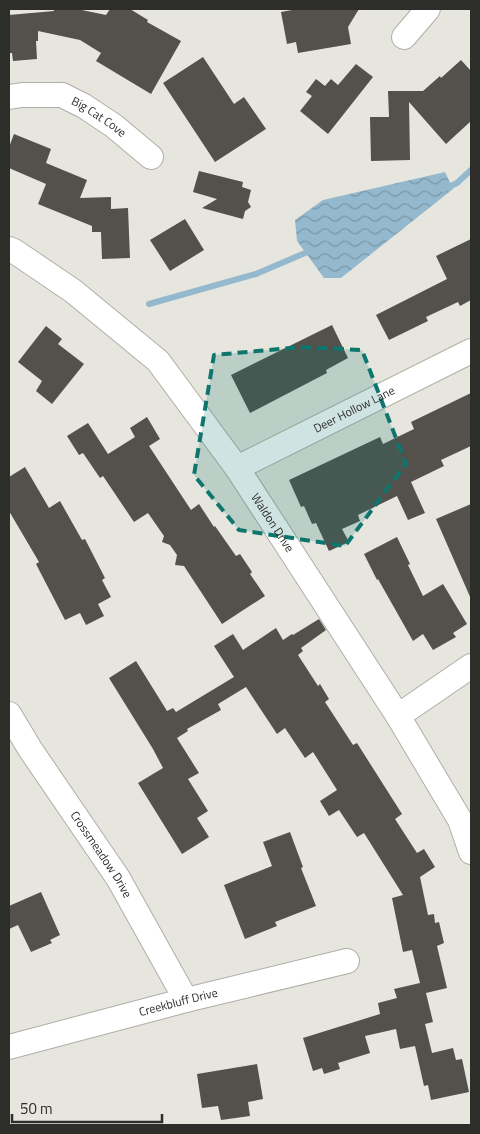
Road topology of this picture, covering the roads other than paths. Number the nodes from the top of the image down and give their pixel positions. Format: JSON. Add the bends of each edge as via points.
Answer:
{"nodes":[{"id":1,"x":428,"y":9,"type":"edge"},
{"id":2,"x":404,"y":37,"type":"dead end"},
{"id":3,"x":9,"y":97,"type":"edge"},
{"id":4,"x":151,"y":157,"type":"dead end"},
{"id":5,"x":9,"y":249,"type":"edge"},
{"id":6,"x":471,"y":352,"type":"edge"},
{"id":7,"x":237,"y":468,"type":"junction"},
{"id":8,"x":471,"y":666,"type":"edge"},
{"id":9,"x":9,"y":714,"type":"edge"},
{"id":10,"x":398,"y":716,"type":"junction"},
{"id":11,"x":471,"y":852,"type":"edge"},
{"id":12,"x":347,"y":961,"type":"dead end"},
{"id":13,"x":186,"y":1000,"type":"junction"},
{"id":14,"x":9,"y":1047,"type":"edge"}],
"edges":[{"from":1,"to":2,"type":"street"},
{"from":3,"to":4,"type":"street","name":"Big Cat Cove","via":[[62,95],[114,126]]},
{"from":5,"to":7,"type":"street","name":"Waldon Drive","via":[[73,291],[158,361]]},
{"from":6,"to":7,"type":"street","name":"Deer Hollow Lane"},
{"from":7,"to":10,"type":"street","name":"Waldon Drive"},
{"from":8,"to":10,"type":"street"},
{"from":9,"to":13,"type":"street","name":"Crossmeadow Drive","via":[[118,878]]},
{"from":10,"to":11,"type":"street","name":"Waldon Drive","via":[[460,820]]},
{"from":12,"to":13,"type":"street","name":"Creekbluff Drive"},
{"from":13,"to":14,"type":"street","name":"Creekbluff Drive"}]}
